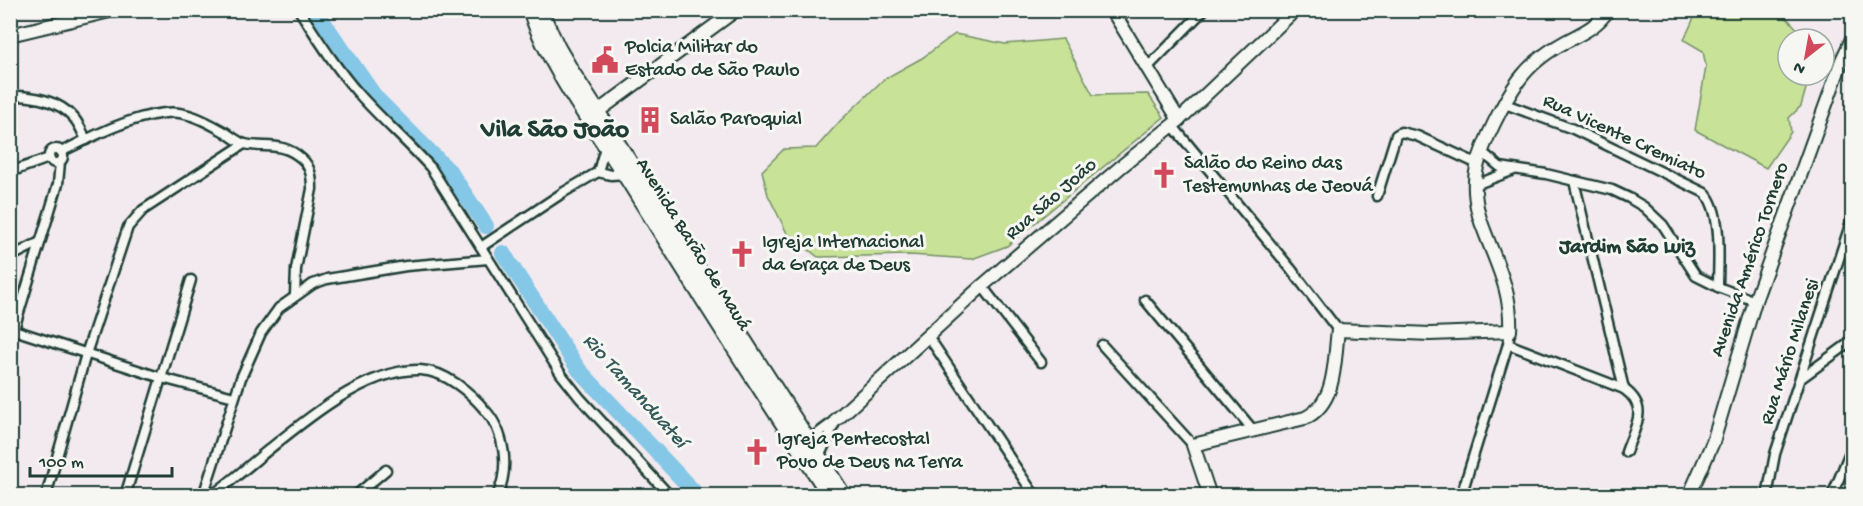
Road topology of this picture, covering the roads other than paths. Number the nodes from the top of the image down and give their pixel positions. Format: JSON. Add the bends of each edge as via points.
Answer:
{"nodes":[{"id":1,"x":114,"y":10,"type":"edge"},
{"id":2,"x":299,"y":10,"type":"edge"},
{"id":3,"x":530,"y":10,"type":"edge"},
{"id":4,"x":540,"y":10,"type":"edge"},
{"id":5,"x":736,"y":10,"type":"edge"},
{"id":6,"x":1112,"y":10,"type":"edge"},
{"id":7,"x":1204,"y":10,"type":"edge"},
{"id":8,"x":1295,"y":10,"type":"edge"},
{"id":9,"x":1608,"y":10,"type":"edge"},
{"id":10,"x":10,"y":35,"type":"edge"},
{"id":11,"x":1852,"y":39,"type":"edge"},
{"id":12,"x":1148,"y":67,"type":"junction"},
{"id":13,"x":565,"y":81,"type":"junction"},
{"id":14,"x":10,"y":96,"type":"edge"},
{"id":15,"x":1505,"y":104,"type":"junction"},
{"id":16,"x":597,"y":112,"type":"junction"},
{"id":17,"x":1175,"y":123,"type":"junction"},
{"id":18,"x":86,"y":140,"type":"junction"},
{"id":19,"x":244,"y":144,"type":"junction"},
{"id":20,"x":605,"y":147,"type":"junction"},
{"id":21,"x":61,"y":152,"type":"junction"},
{"id":22,"x":1482,"y":152,"type":"junction"},
{"id":23,"x":49,"y":158,"type":"junction"},
{"id":24,"x":60,"y":162,"type":"junction"},
{"id":25,"x":1478,"y":164,"type":"junction"},
{"id":26,"x":1514,"y":170,"type":"junction"},
{"id":27,"x":10,"y":172,"type":"edge"},
{"id":28,"x":598,"y":172,"type":"junction"},
{"id":29,"x":623,"y":173,"type":"junction"},
{"id":30,"x":1574,"y":181,"type":"junction"},
{"id":31,"x":642,"y":182,"type":"junction"},
{"id":32,"x":1475,"y":185,"type":"junction"},
{"id":33,"x":1377,"y":196,"type":"dead end"},
{"id":34,"x":1852,"y":219,"type":"edge"},
{"id":35,"x":40,"y":242,"type":"junction"},
{"id":36,"x":481,"y":247,"type":"junction"},
{"id":37,"x":10,"y":257,"type":"edge"},
{"id":38,"x":488,"y":259,"type":"junction"},
{"id":39,"x":191,"y":280,"type":"dead end"},
{"id":40,"x":982,"y":286,"type":"junction"},
{"id":41,"x":1718,"y":287,"type":"junction"},
{"id":42,"x":295,"y":295,"type":"junction"},
{"id":43,"x":1145,"y":300,"type":"dead end"},
{"id":44,"x":1755,"y":301,"type":"junction"},
{"id":45,"x":14,"y":330,"type":"junction"},
{"id":46,"x":1338,"y":330,"type":"junction"},
{"id":47,"x":1510,"y":331,"type":"junction"},
{"id":48,"x":928,"y":336,"type":"junction"},
{"id":49,"x":1852,"y":341,"type":"edge"},
{"id":50,"x":10,"y":342,"type":"edge"},
{"id":51,"x":1508,"y":344,"type":"junction"},
{"id":52,"x":1102,"y":345,"type":"dead end"},
{"id":53,"x":86,"y":354,"type":"junction"},
{"id":54,"x":1041,"y":362,"type":"dead end"},
{"id":55,"x":162,"y":378,"type":"junction"},
{"id":56,"x":1799,"y":379,"type":"junction"},
{"id":57,"x":1624,"y":389,"type":"junction"},
{"id":58,"x":234,"y":397,"type":"junction"},
{"id":59,"x":836,"y":420,"type":"junction"},
{"id":60,"x":1253,"y":430,"type":"junction"},
{"id":61,"x":804,"y":444,"type":"junction"},
{"id":62,"x":1193,"y":445,"type":"junction"},
{"id":63,"x":1852,"y":447,"type":"edge"},
{"id":64,"x":1626,"y":452,"type":"dead end"},
{"id":65,"x":819,"y":457,"type":"junction"},
{"id":66,"x":386,"y":470,"type":"dead end"},
{"id":67,"x":1213,"y":494,"type":"edge"},
{"id":68,"x":46,"y":495,"type":"edge"},
{"id":69,"x":125,"y":495,"type":"edge"},
{"id":70,"x":203,"y":495,"type":"edge"},
{"id":71,"x":211,"y":495,"type":"edge"},
{"id":72,"x":355,"y":495,"type":"edge"},
{"id":73,"x":497,"y":495,"type":"edge"},
{"id":74,"x":670,"y":495,"type":"edge"},
{"id":75,"x":830,"y":495,"type":"edge"},
{"id":76,"x":844,"y":495,"type":"edge"},
{"id":77,"x":1035,"y":495,"type":"edge"},
{"id":78,"x":1461,"y":495,"type":"edge"},
{"id":79,"x":1689,"y":495,"type":"edge"},
{"id":80,"x":1767,"y":495,"type":"edge"},
{"id":81,"x":1832,"y":495,"type":"edge"}],
"edges":[{"from":1,"to":10,"type":"street"},
{"from":2,"to":36,"type":"street","via":[[347,80],[431,168]]},
{"from":3,"to":13,"type":"main road","name":"Avenida Barão de Mauá"},
{"from":4,"to":16,"type":"main road","name":"Avenida Barão de Mauá"},
{"from":5,"to":16,"type":"street"},
{"from":6,"to":12,"type":"street"},
{"from":7,"to":12,"type":"street"},
{"from":8,"to":17,"type":"street","name":"Rua São João"},
{"from":9,"to":15,"type":"street","via":[[1592,28],[1557,46],[1530,68]]},
{"from":11,"to":44,"type":"street","name":"Avenida Américo Tornero"},
{"from":12,"to":17,"type":"street"},
{"from":13,"to":16,"type":"main road"},
{"from":13,"to":20,"type":"main road","name":"Avenida Barão de Mauá"},
{"from":14,"to":18,"type":"street","via":[[31,97],[63,108],[74,117]]},
{"from":15,"to":22,"type":"street"},
{"from":15,"to":41,"type":"street","name":"Rua Vicente Cremiato","via":[[1573,129],[1705,193],[1713,204],[1717,230]]},
{"from":16,"to":31,"type":"main road","name":"Avenida Barão de Mauá"},
{"from":17,"to":40,"type":"street","name":"Rua São João"},
{"from":17,"to":46,"type":"street"},
{"from":18,"to":19,"type":"street","via":[[150,115],[178,112]]},
{"from":18,"to":21,"type":"street"},
{"from":19,"to":42,"type":"street","via":[[269,145],[295,154],[304,161],[312,177]]},
{"from":19,"to":53,"type":"street","via":[[133,220],[124,236]]},
{"from":20,"to":28,"type":"street"},
{"from":20,"to":29,"type":"main road","name":"Avenida Barão de Mauá"},
{"from":21,"to":23,"type":"street","via":[[53,150]]},
{"from":21,"to":24,"type":"street"},
{"from":22,"to":25,"type":"street"},
{"from":22,"to":26,"type":"street","via":[[1500,167]]},
{"from":23,"to":24,"type":"street","via":[[53,163]]},
{"from":23,"to":27,"type":"street"},
{"from":24,"to":35,"type":"street","via":[[58,184]]},
{"from":25,"to":32,"type":"street"},
{"from":25,"to":33,"type":"street","via":[[1401,132],[1396,135]]},
{"from":26,"to":30,"type":"street"},
{"from":26,"to":32,"type":"street"},
{"from":28,"to":29,"type":"street"},
{"from":28,"to":36,"type":"street"},
{"from":29,"to":31,"type":"street"},
{"from":29,"to":61,"type":"main road","name":"Avenida Barão de Mauá"},
{"from":30,"to":41,"type":"street","via":[[1612,190],[1644,207],[1663,225],[1696,276]]},
{"from":30,"to":57,"type":"street"},
{"from":31,"to":61,"type":"main road","name":"Avenida Barão de Mauá"},
{"from":32,"to":47,"type":"street","via":[[1483,229],[1510,301]]},
{"from":34,"to":56,"type":"street","name":"Rua Mário Milanesi"},
{"from":35,"to":37,"type":"street"},
{"from":35,"to":45,"type":"street"},
{"from":36,"to":38,"type":"street"},
{"from":38,"to":42,"type":"street","via":[[344,275],[313,284]]},
{"from":38,"to":74,"type":"street","via":[[561,374]]},
{"from":39,"to":55,"type":"street"},
{"from":40,"to":48,"type":"street","name":"Rua São João"},
{"from":40,"to":54,"type":"street"},
{"from":41,"to":44,"type":"street"},
{"from":42,"to":58,"type":"street","via":[[279,308],[261,333]]},
{"from":43,"to":60,"type":"street"},
{"from":44,"to":79,"type":"street","name":"Avenida Américo Tornero","via":[[1713,442]]},
{"from":45,"to":50,"type":"street"},
{"from":45,"to":53,"type":"street"},
{"from":46,"to":47,"type":"street","via":[[1431,334]]},
{"from":46,"to":60,"type":"street","via":[[1330,387],[1322,404],[1313,414]]},
{"from":47,"to":51,"type":"street"},
{"from":48,"to":59,"type":"street","name":"Rua São João"},
{"from":48,"to":77,"type":"street"},
{"from":49,"to":56,"type":"street"},
{"from":51,"to":57,"type":"street"},
{"from":51,"to":78,"type":"street"},
{"from":52,"to":62,"type":"street"},
{"from":53,"to":55,"type":"street"},
{"from":53,"to":68,"type":"street"},
{"from":55,"to":58,"type":"street"},
{"from":55,"to":69,"type":"street"},
{"from":56,"to":80,"type":"street","name":"Rua Mário Milanesi","via":[[1775,454]]},
{"from":57,"to":64,"type":"street","via":[[1639,405]]},
{"from":58,"to":70,"type":"street"},
{"from":59,"to":61,"type":"street","name":"Rua São João"},
{"from":59,"to":65,"type":"street","name":"Rua São João"},
{"from":60,"to":62,"type":"street"},
{"from":61,"to":65,"type":"main road","name":"Avenida Barão de Mauá"},
{"from":61,"to":75,"type":"main road","name":"Avenida Barão de Mauá"},
{"from":62,"to":67,"type":"street"},
{"from":63,"to":81,"type":"street"},
{"from":65,"to":76,"type":"main road","name":"Avenida Barão de Mauá"},
{"from":66,"to":72,"type":"street"},
{"from":71,"to":73,"type":"street","via":[[318,411],[354,388],[392,374],[421,370],[456,384],[476,399],[499,428],[504,463]]}]}
